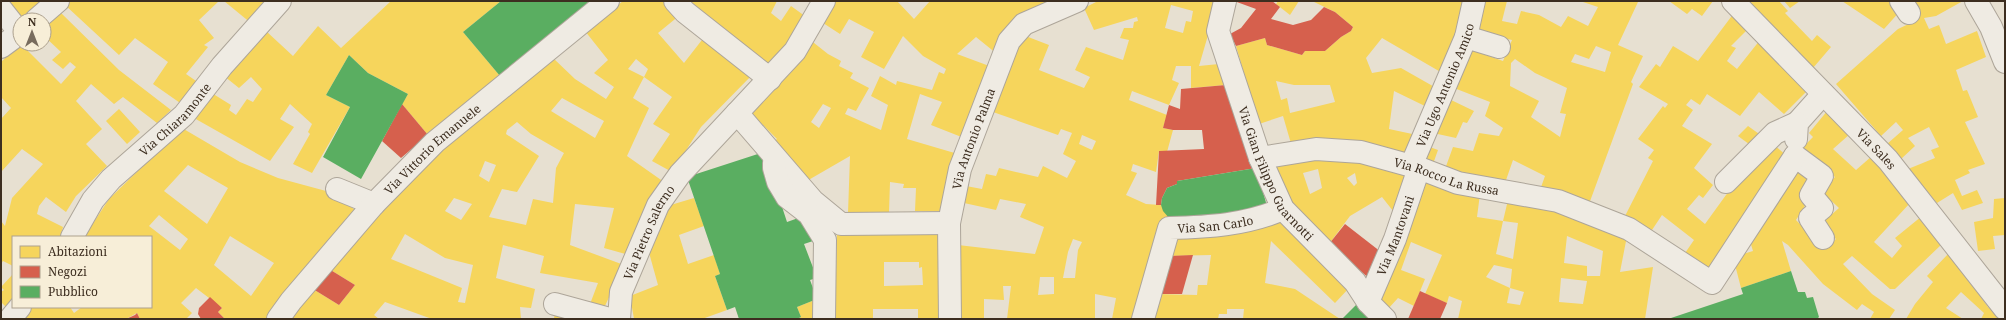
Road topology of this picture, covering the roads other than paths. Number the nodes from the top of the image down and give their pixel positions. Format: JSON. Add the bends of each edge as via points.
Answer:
{"nodes":[{"id":1,"x":58,"y":1,"type":"edge"},
{"id":2,"x":280,"y":1,"type":"edge"},
{"id":3,"x":608,"y":1,"type":"edge"},
{"id":4,"x":675,"y":1,"type":"edge"},
{"id":5,"x":824,"y":1,"type":"edge"},
{"id":6,"x":1076,"y":1,"type":"edge"},
{"id":7,"x":1225,"y":1,"type":"edge"},
{"id":8,"x":1474,"y":1,"type":"edge"},
{"id":9,"x":1733,"y":1,"type":"edge"},
{"id":10,"x":1976,"y":1,"type":"edge"},
{"id":11,"x":1,"y":9,"type":"edge"},
{"id":12,"x":45,"y":12,"type":"edge"},
{"id":13,"x":12,"y":23,"type":"edge"},
{"id":14,"x":1466,"y":37,"type":"junction"},
{"id":15,"x":12,"y":39,"type":"edge"},
{"id":16,"x":1,"y":47,"type":"edge"},
{"id":17,"x":1499,"y":47,"type":"dead end"},
{"id":18,"x":2005,"y":62,"type":"edge"},
{"id":19,"x":770,"y":79,"type":"junction"},
{"id":20,"x":1823,"y":94,"type":"junction"},
{"id":21,"x":740,"y":109,"type":"junction"},
{"id":22,"x":1797,"y":124,"type":"junction"},
{"id":23,"x":772,"y":153,"type":"junction"},
{"id":24,"x":1795,"y":156,"type":"junction"},
{"id":25,"x":1260,"y":158,"type":"junction"},
{"id":26,"x":1415,"y":167,"type":"junction"},
{"id":27,"x":1726,"y":182,"type":"dead end"},
{"id":28,"x":337,"y":189,"type":"dead end"},
{"id":29,"x":374,"y":204,"type":"junction"},
{"id":30,"x":1283,"y":209,"type":"junction"},
{"id":31,"x":949,"y":223,"type":"junction"},
{"id":32,"x":73,"y":236,"type":"edge"},
{"id":33,"x":1823,"y":238,"type":"dead end"},
{"id":34,"x":1368,"y":302,"type":"junction"},
{"id":35,"x":555,"y":304,"type":"dead end"},
{"id":36,"x":19,"y":308,"type":"edge"},
{"id":37,"x":2005,"y":309,"type":"edge"},
{"id":38,"x":610,"y":318,"type":"edge"},
{"id":39,"x":10,"y":319,"type":"edge"},
{"id":40,"x":278,"y":319,"type":"edge"},
{"id":41,"x":824,"y":319,"type":"edge"},
{"id":42,"x":950,"y":319,"type":"edge"},
{"id":43,"x":1143,"y":319,"type":"edge"},
{"id":44,"x":1385,"y":319,"type":"edge"}],
"edges":[{"from":1,"to":12,"type":"street"},
{"from":2,"to":32,"type":"street","name":"Via Chiaramonte","via":[[222,66],[184,115],[112,178],[93,200]]},
{"from":3,"to":29,"type":"street","name":"Via Vittorio Emanuele","via":[[435,142]]},
{"from":4,"to":19,"type":"street","via":[[685,12]]},
{"from":5,"to":19,"type":"street","name":"Via Pietro Salerno","via":[[795,51]]},
{"from":6,"to":31,"type":"street","name":"Via Antonio Palma","via":[[1024,24],[1009,41],[960,169]]},
{"from":7,"to":25,"type":"street","name":"Via Gian Filippo Guarnotti","via":[[1218,31]]},
{"from":8,"to":14,"type":"street","name":"Via Ugo Antonio Amico"},
{"from":9,"to":20,"type":"street","name":"Via Sales"},
{"from":10,"to":18,"type":"street","via":[[1991,27]]},
{"from":11,"to":13,"type":"street"},
{"from":14,"to":17,"type":"street"},
{"from":14,"to":26,"type":"street","name":"Via Ugo Antonio Amico"},
{"from":15,"to":16,"type":"street"},
{"from":19,"to":21,"type":"street","name":"Via Pietro Salerno"},
{"from":20,"to":22,"type":"street"},
{"from":20,"to":37,"type":"street","name":"Via Sales","via":[[1888,160]]},
{"from":21,"to":23,"type":"street"},
{"from":21,"to":38,"type":"street","name":"Via Pietro Salerno","via":[[680,174],[658,205]]},
{"from":22,"to":24,"type":"street"},
{"from":22,"to":27,"type":"street","via":[[1775,133]]},
{"from":23,"to":31,"type":"street","via":[[813,201],[842,224]]},
{"from":23,"to":41,"type":"street","via":[[774,168],[787,197],[808,214],[825,240]]},
{"from":24,"to":26,"type":"street","name":"Via Rocco La Russa","via":[[1712,284],[1629,229],[1558,201],[1458,183]]},
{"from":24,"to":33,"type":"street","via":[[1822,176],[1811,195],[1822,208],[1810,218]]},
{"from":25,"to":26,"type":"street","name":"Via Rocco La Russa","via":[[1316,149],[1361,152]]},
{"from":25,"to":30,"type":"street","name":"Via Gian Filippo Guarnotti"},
{"from":26,"to":34,"type":"street","name":"Via Mantovani","via":[[1394,239]]},
{"from":28,"to":29,"type":"street"},
{"from":29,"to":40,"type":"street","name":"Via Vittorio Emanuele"},
{"from":30,"to":34,"type":"street","name":"Via Gian Filippo Guarnotti","via":[[1356,282]]},
{"from":30,"to":43,"type":"street","name":"Via San Carlo","via":[[1261,219],[1206,227],[1169,228]]},
{"from":31,"to":42,"type":"street","name":"Via Antonio Palma"},
{"from":34,"to":44,"type":"street","name":"Via Gian Filippo Guarnotti"},
{"from":35,"to":38,"type":"street"},
{"from":36,"to":39,"type":"street"}]}
